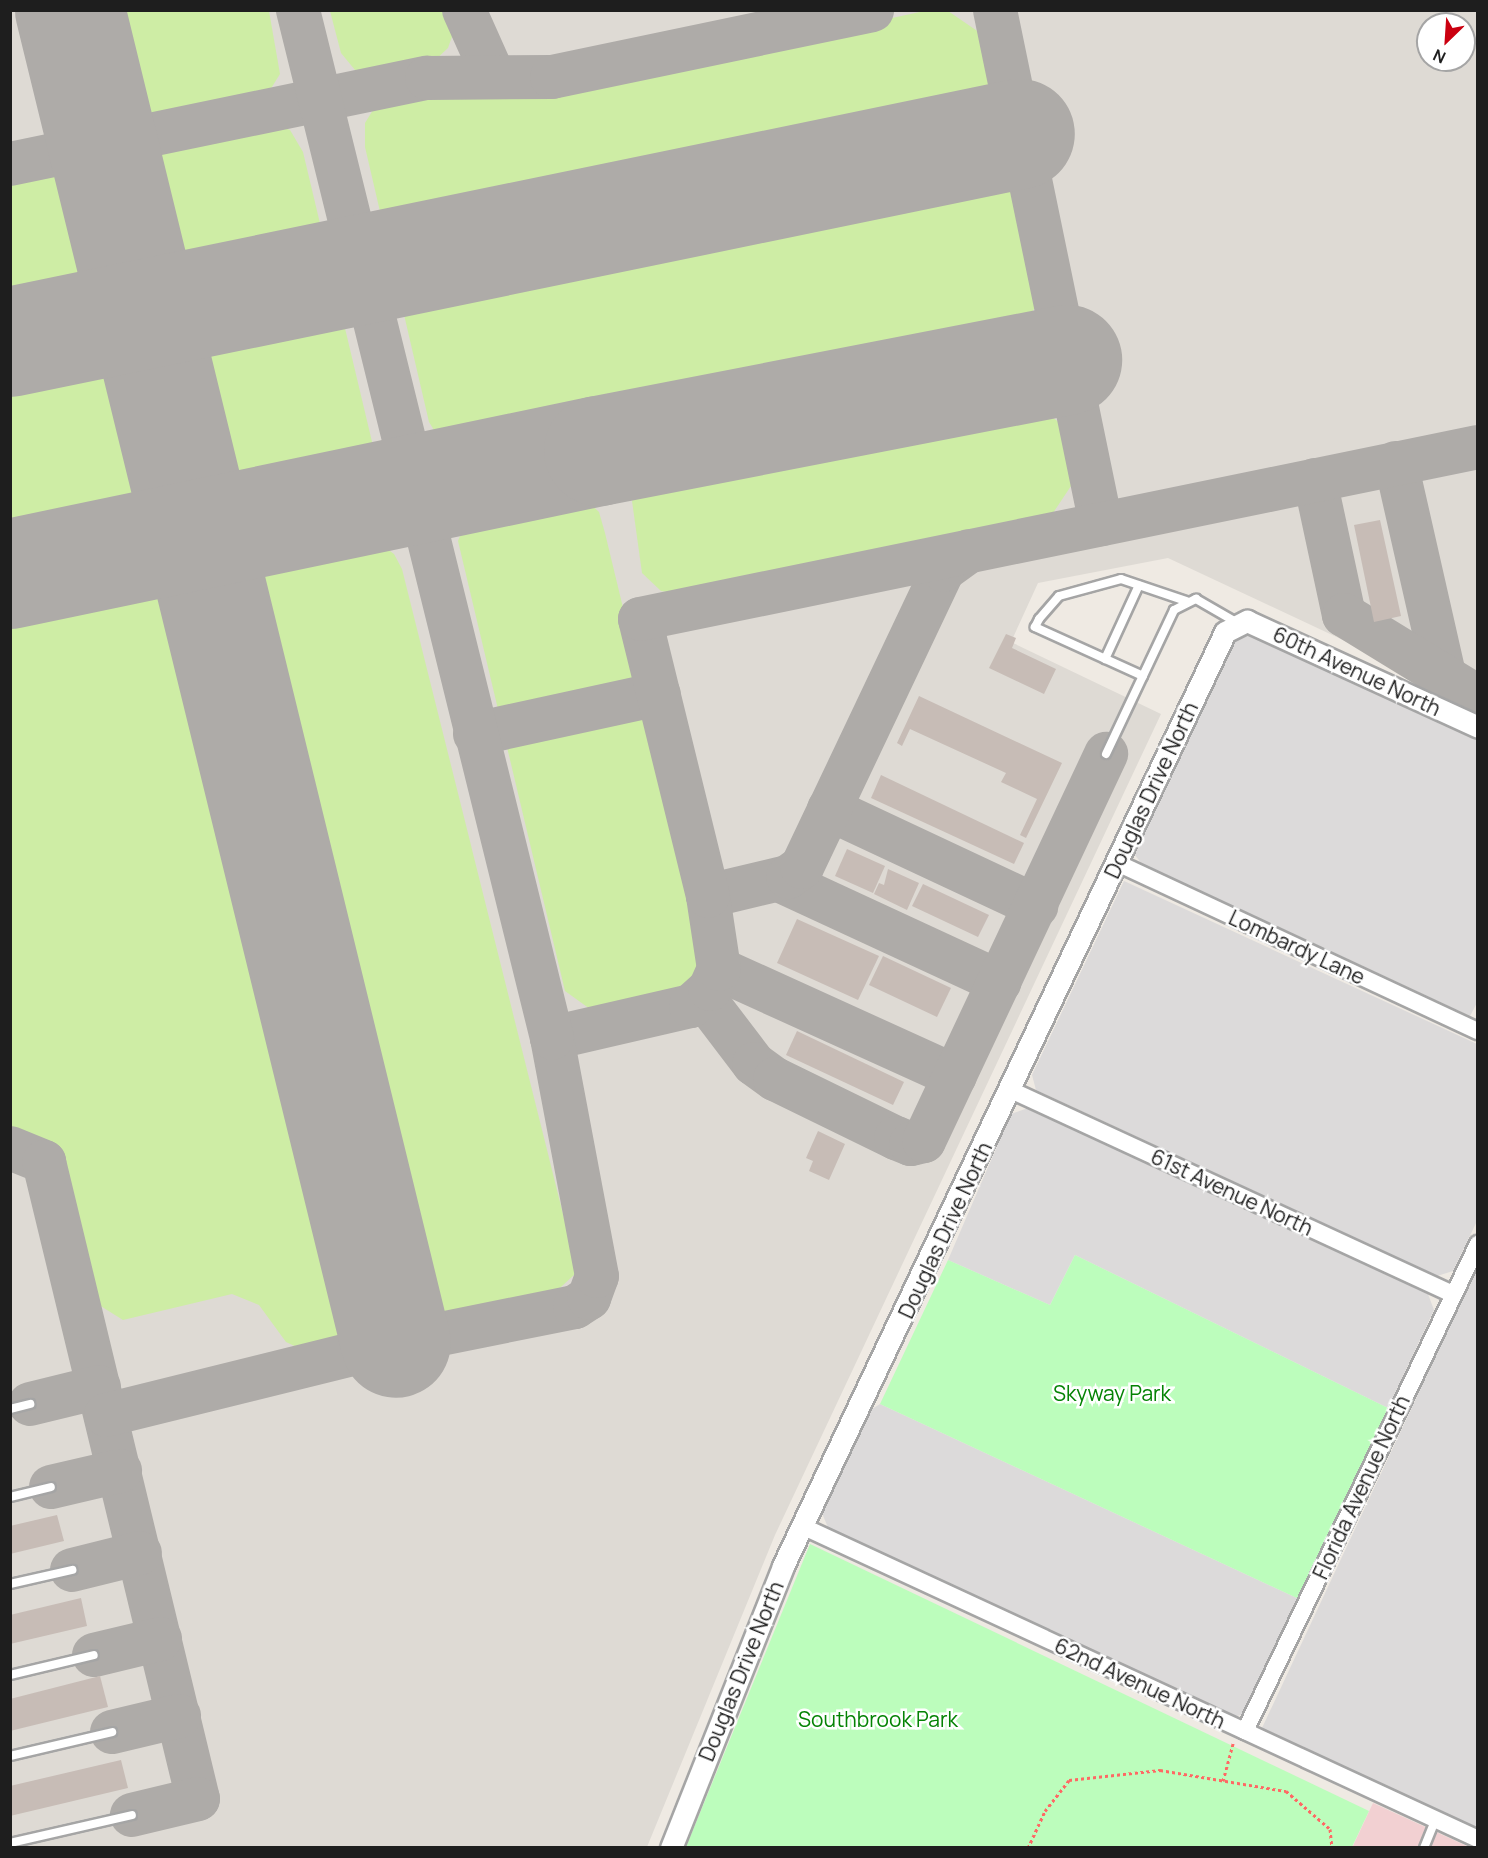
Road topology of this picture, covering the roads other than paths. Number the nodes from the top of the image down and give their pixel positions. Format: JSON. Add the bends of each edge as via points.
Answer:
{"nodes":[{"id":1,"x":1139,"y":585,"type":"junction"},
{"id":2,"x":1185,"y":601,"type":"junction"},
{"id":3,"x":1236,"y":622,"type":"junction"},
{"id":4,"x":1105,"y":659,"type":"junction"},
{"id":5,"x":1143,"y":676,"type":"junction"},
{"id":6,"x":1478,"y":727,"type":"edge"},
{"id":7,"x":1106,"y":754,"type":"dead end"},
{"id":8,"x":1117,"y":863,"type":"junction"},
{"id":9,"x":1478,"y":1031,"type":"edge"},
{"id":10,"x":1011,"y":1090,"type":"junction"},
{"id":11,"x":1478,"y":1244,"type":"edge"},
{"id":12,"x":1453,"y":1294,"type":"junction"},
{"id":13,"x":30,"y":1404,"type":"dead end"},
{"id":14,"x":10,"y":1409,"type":"edge"},
{"id":15,"x":51,"y":1487,"type":"dead end"},
{"id":16,"x":10,"y":1497,"type":"edge"},
{"id":17,"x":804,"y":1527,"type":"junction"},
{"id":18,"x":72,"y":1570,"type":"dead end"},
{"id":19,"x":10,"y":1584,"type":"edge"},
{"id":20,"x":94,"y":1655,"type":"dead end"},
{"id":21,"x":10,"y":1675,"type":"edge"},
{"id":22,"x":1245,"y":1731,"type":"junction"},
{"id":23,"x":112,"y":1732,"type":"dead end"},
{"id":24,"x":10,"y":1756,"type":"edge"},
{"id":25,"x":132,"y":1815,"type":"dead end"},
{"id":26,"x":1436,"y":1819,"type":"junction"},
{"id":27,"x":1478,"y":1839,"type":"edge"},
{"id":28,"x":10,"y":1844,"type":"edge"},
{"id":29,"x":672,"y":1848,"type":"edge"},
{"id":30,"x":1424,"y":1848,"type":"edge"}],
"edges":[{"from":1,"to":2,"type":"lane"},
{"from":1,"to":4,"type":"lane"},
{"from":1,"to":4,"type":"lane","via":[[1121,579],[1059,596],[1035,627]]},
{"from":2,"to":3,"type":"lane","via":[[1196,600]]},
{"from":2,"to":5,"type":"lane","via":[[1174,610]]},
{"from":3,"to":6,"type":"street","name":"60th Avenue North","via":[[1247,621]]},
{"from":3,"to":8,"type":"street","name":"Douglas Drive North","via":[[1225,632]]},
{"from":4,"to":5,"type":"lane"},
{"from":5,"to":7,"type":"lane"},
{"from":8,"to":9,"type":"street","name":"Lombardy Lane"},
{"from":8,"to":10,"type":"street","name":"Douglas Drive North"},
{"from":10,"to":12,"type":"street","name":"61st Avenue North"},
{"from":10,"to":17,"type":"street","name":"Douglas Drive North"},
{"from":11,"to":12,"type":"street","name":"Florida Avenue North"},
{"from":12,"to":22,"type":"street","name":"Florida Avenue North"},
{"from":13,"to":14,"type":"lane"},
{"from":15,"to":16,"type":"lane"},
{"from":17,"to":22,"type":"street","name":"62nd Avenue North"},
{"from":17,"to":29,"type":"street","name":"Douglas Drive North"},
{"from":18,"to":19,"type":"lane"},
{"from":20,"to":21,"type":"lane"},
{"from":22,"to":26,"type":"street","name":"62nd Avenue North"},
{"from":23,"to":24,"type":"lane"},
{"from":25,"to":28,"type":"lane"},
{"from":26,"to":27,"type":"street","name":"62nd Avenue North"},
{"from":26,"to":30,"type":"lane"}]}
